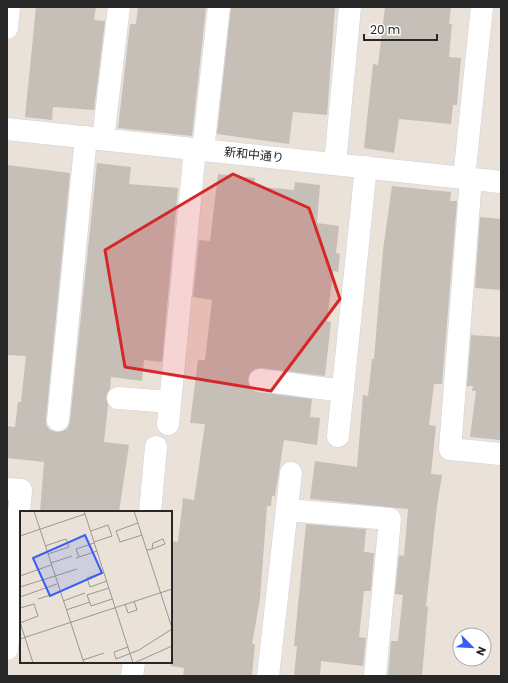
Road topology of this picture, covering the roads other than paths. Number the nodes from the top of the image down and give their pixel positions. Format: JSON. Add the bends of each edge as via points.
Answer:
{"nodes":[{"id":1,"x":9,"y":7,"type":"edge"},
{"id":2,"x":119,"y":7,"type":"edge"},
{"id":3,"x":219,"y":7,"type":"edge"},
{"id":4,"x":350,"y":7,"type":"edge"},
{"id":5,"x":482,"y":7,"type":"edge"},
{"id":6,"x":7,"y":28,"type":"edge"},
{"id":7,"x":7,"y":129,"type":"edge"},
{"id":8,"x":94,"y":138,"type":"junction"},
{"id":9,"x":199,"y":150,"type":"junction"},
{"id":10,"x":335,"y":164,"type":"junction"},
{"id":11,"x":366,"y":167,"type":"junction"},
{"id":12,"x":467,"y":178,"type":"junction"},
{"id":13,"x":501,"y":182,"type":"edge"},
{"id":14,"x":260,"y":380,"type":"dead end"},
{"id":15,"x":343,"y":392,"type":"junction"},
{"id":16,"x":118,"y":398,"type":"dead end"},
{"id":17,"x":170,"y":402,"type":"junction"},
{"id":18,"x":58,"y":420,"type":"dead end"},
{"id":19,"x":168,"y":424,"type":"dead end"},
{"id":20,"x":338,"y":436,"type":"dead end"},
{"id":21,"x":156,"y":447,"type":"dead end"},
{"id":22,"x":501,"y":454,"type":"edge"},
{"id":23,"x":291,"y":474,"type":"dead end"},
{"id":24,"x":7,"y":489,"type":"edge"},
{"id":25,"x":287,"y":510,"type":"junction"},
{"id":26,"x":150,"y":511,"type":"edge"},
{"id":27,"x":7,"y":649,"type":"edge"},
{"id":28,"x":134,"y":663,"type":"edge"},
{"id":29,"x":132,"y":676,"type":"edge"},
{"id":30,"x":268,"y":676,"type":"edge"},
{"id":31,"x":375,"y":676,"type":"edge"}],
"edges":[{"from":1,"to":6,"type":"street"},
{"from":2,"to":8,"type":"street"},
{"from":3,"to":9,"type":"street"},
{"from":4,"to":10,"type":"street"},
{"from":5,"to":12,"type":"street"},
{"from":7,"to":8,"type":"street","name":"新和中通り"},
{"from":8,"to":9,"type":"street","name":"新和中通り"},
{"from":8,"to":18,"type":"street"},
{"from":9,"to":10,"type":"street","name":"新和中通り"},
{"from":9,"to":17,"type":"street"},
{"from":10,"to":11,"type":"street","name":"新和中通り"},
{"from":11,"to":12,"type":"street","name":"新和中通り"},
{"from":11,"to":15,"type":"street"},
{"from":12,"to":13,"type":"street","name":"新和中通り"},
{"from":12,"to":22,"type":"street","via":[[450,449]]},
{"from":14,"to":15,"type":"street"},
{"from":15,"to":20,"type":"street"},
{"from":16,"to":17,"type":"street"},
{"from":17,"to":19,"type":"street"},
{"from":21,"to":26,"type":"street"},
{"from":23,"to":25,"type":"street"},
{"from":24,"to":27,"type":"street","via":[[21,490]]},
{"from":25,"to":30,"type":"street"},
{"from":25,"to":31,"type":"street","via":[[390,519]]},
{"from":28,"to":29,"type":"street"}]}
